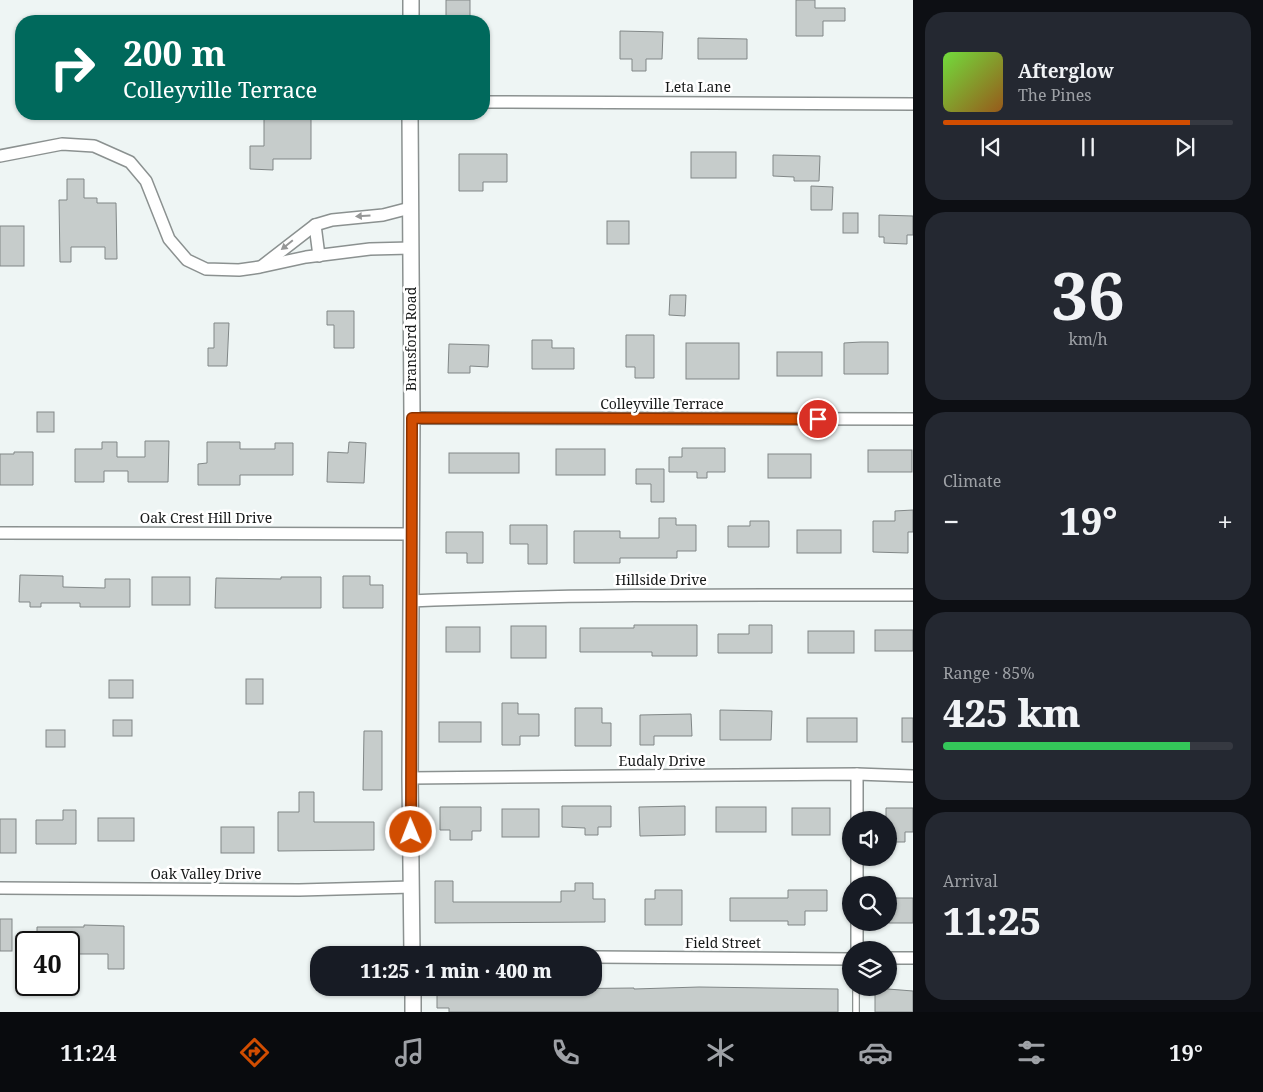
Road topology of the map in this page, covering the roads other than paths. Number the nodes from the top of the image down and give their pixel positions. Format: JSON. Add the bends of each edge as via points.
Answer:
{"nodes":[{"id":1,"x":411,"y":0,"type":"edge"},
{"id":2,"x":411,"y":15,"type":"edge"},
{"id":3,"x":490,"y":102,"type":"edge"},
{"id":4,"x":913,"y":104,"type":"edge"},
{"id":5,"x":410,"y":120,"type":"edge"},
{"id":6,"x":0,"y":156,"type":"edge"},
{"id":7,"x":410,"y":208,"type":"junction"},
{"id":8,"x":315,"y":225,"type":"junction"},
{"id":9,"x":411,"y":248,"type":"junction"},
{"id":10,"x":319,"y":256,"type":"junction"},
{"id":11,"x":260,"y":268,"type":"junction"},
{"id":12,"x":412,"y":418,"type":"junction"},
{"id":13,"x":913,"y":419,"type":"edge"},
{"id":14,"x":0,"y":533,"type":"edge"},
{"id":15,"x":411,"y":534,"type":"junction"},
{"id":16,"x":913,"y":595,"type":"edge"},
{"id":17,"x":410,"y":601,"type":"junction"},
{"id":18,"x":857,"y":774,"type":"junction"},
{"id":19,"x":913,"y":776,"type":"edge"},
{"id":20,"x":410,"y":778,"type":"junction"},
{"id":21,"x":857,"y":811,"type":"edge"},
{"id":22,"x":0,"y":888,"type":"edge"},
{"id":23,"x":412,"y":888,"type":"junction"},
{"id":24,"x":412,"y":946,"type":"edge"},
{"id":25,"x":602,"y":957,"type":"edge"},
{"id":26,"x":897,"y":958,"type":"edge"},
{"id":27,"x":913,"y":958,"type":"edge"},
{"id":28,"x":842,"y":959,"type":"edge"},
{"id":29,"x":413,"y":996,"type":"edge"},
{"id":30,"x":856,"y":996,"type":"edge"},
{"id":31,"x":413,"y":1012,"type":"edge"},
{"id":32,"x":856,"y":1012,"type":"edge"}],
"edges":[{"from":1,"to":2,"type":"street"},
{"from":3,"to":4,"type":"street","name":"Leta Lane"},
{"from":5,"to":7,"type":"street","name":"Bransford Road"},
{"from":6,"to":11,"type":"street","via":[[62,144],[94,146],[130,162],[146,181],[169,239],[187,260],[206,269]]},
{"from":7,"to":8,"type":"street","one_way":true},
{"from":7,"to":9,"type":"street","name":"Bransford Road"},
{"from":8,"to":10,"type":"street"},
{"from":8,"to":11,"type":"street","one_way":true},
{"from":9,"to":10,"type":"street","via":[[370,249]]},
{"from":9,"to":12,"type":"street","name":"Bransford Road"},
{"from":10,"to":11,"type":"street"},
{"from":12,"to":13,"type":"street","name":"Colleyville Terrace"},
{"from":12,"to":15,"type":"street","name":"Bransford Road"},
{"from":14,"to":15,"type":"street","name":"Oak Crest Hill Drive"},
{"from":15,"to":17,"type":"street","name":"Bransford Road"},
{"from":16,"to":17,"type":"street","name":"Hillside Drive","via":[[682,594]]},
{"from":17,"to":20,"type":"street","name":"Bransford Road"},
{"from":18,"to":19,"type":"street","name":"Eudaly Drive"},
{"from":18,"to":20,"type":"street","name":"Eudaly Drive"},
{"from":18,"to":21,"type":"street"},
{"from":20,"to":23,"type":"street","name":"Bransford Road"},
{"from":22,"to":23,"type":"street","name":"Oak Valley Drive"},
{"from":23,"to":24,"type":"street","name":"Bransford Road"},
{"from":25,"to":28,"type":"street","name":"Field Street"},
{"from":26,"to":27,"type":"street"},
{"from":29,"to":31,"type":"street"},
{"from":30,"to":32,"type":"lane"}]}
